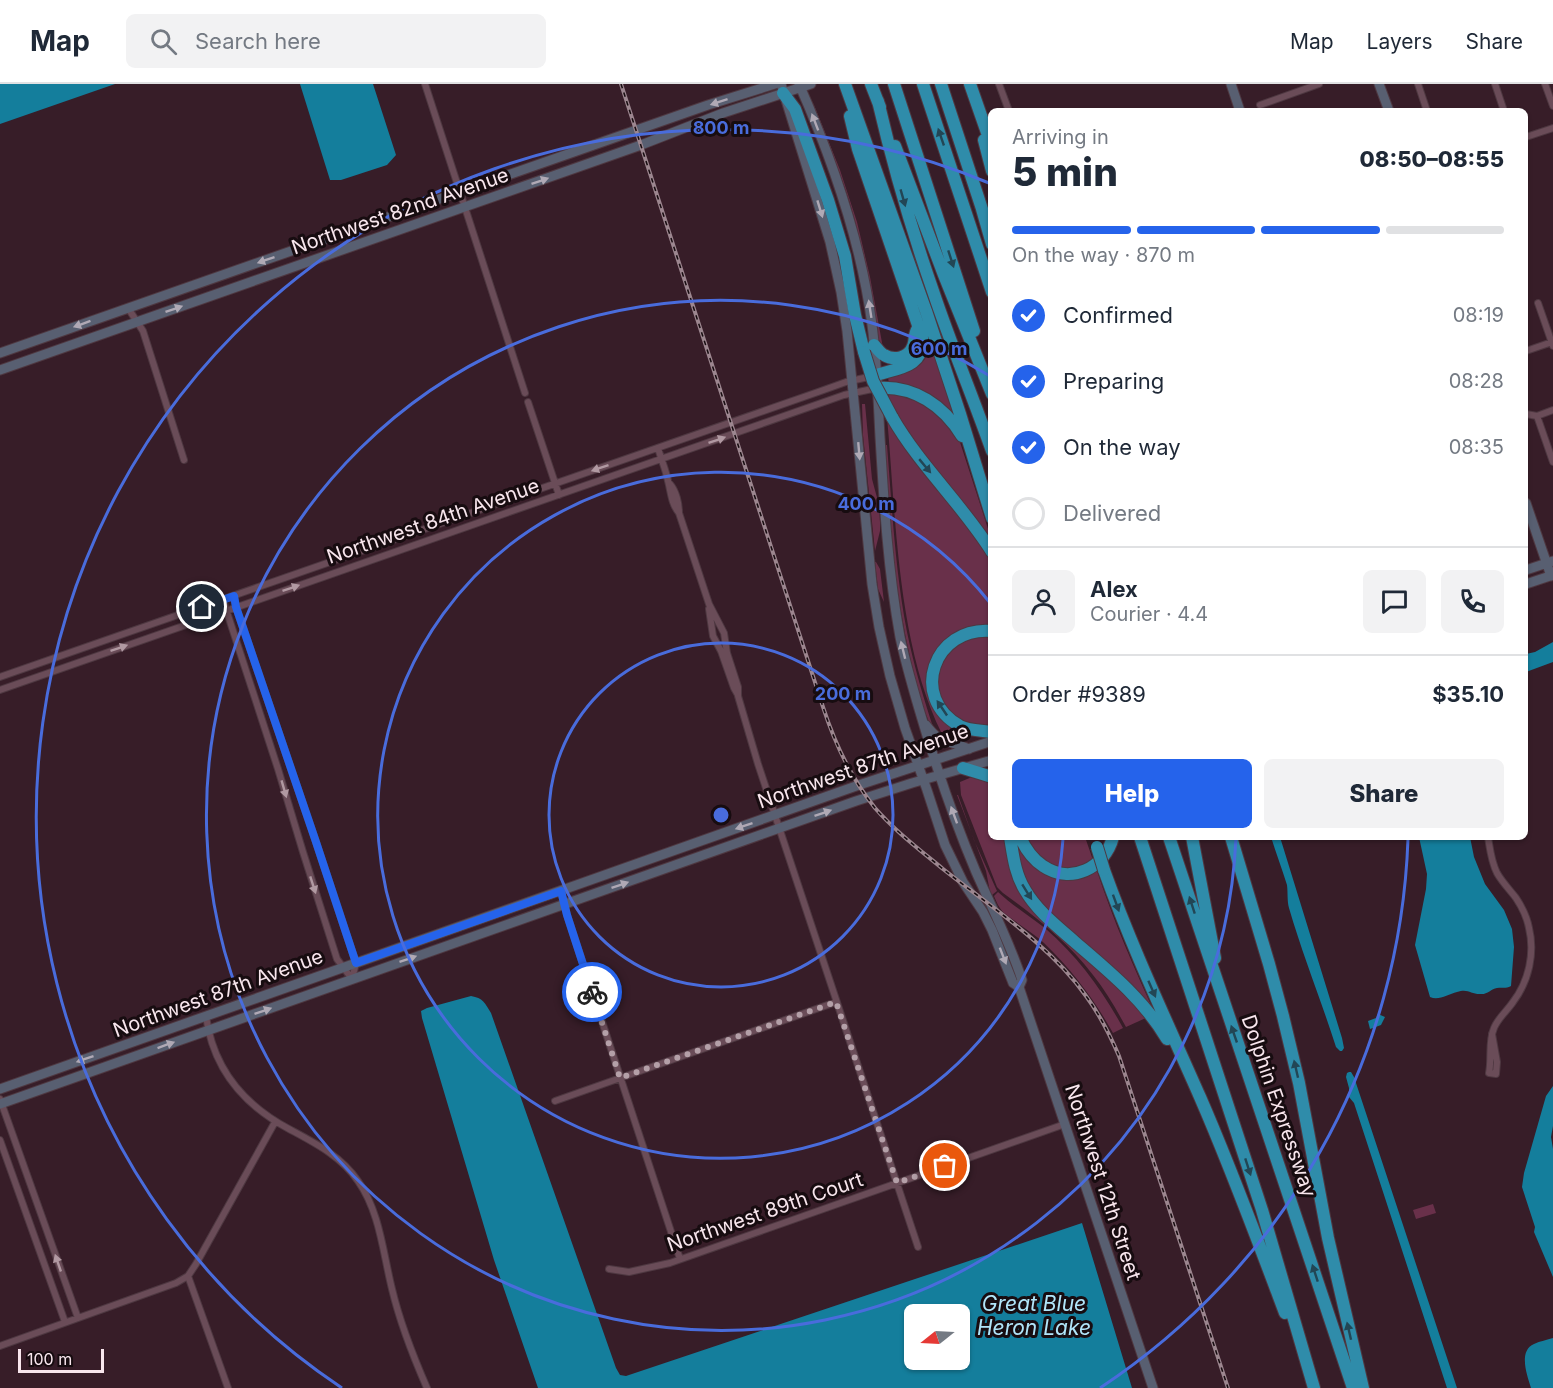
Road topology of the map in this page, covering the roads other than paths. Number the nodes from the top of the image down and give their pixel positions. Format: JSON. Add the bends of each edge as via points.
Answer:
{"nodes":[{"id":1,"x":425,"y":84,"type":"edge"},
{"id":2,"x":811,"y":84,"type":"edge"},
{"id":3,"x":845,"y":84,"type":"edge"},
{"id":4,"x":871,"y":84,"type":"edge"},
{"id":5,"x":894,"y":84,"type":"edge"},
{"id":6,"x":923,"y":84,"type":"edge"},
{"id":7,"x":941,"y":84,"type":"edge"},
{"id":8,"x":970,"y":84,"type":"edge"},
{"id":9,"x":999,"y":84,"type":"edge"},
{"id":10,"x":1231,"y":84,"type":"edge"},
{"id":11,"x":1319,"y":84,"type":"edge"},
{"id":12,"x":1379,"y":84,"type":"edge"},
{"id":13,"x":1418,"y":84,"type":"edge"},
{"id":14,"x":1495,"y":84,"type":"edge"},
{"id":15,"x":1545,"y":84,"type":"edge"},
{"id":16,"x":800,"y":86,"type":"edge"},
{"id":17,"x":780,"y":87,"type":"edge"},
{"id":18,"x":878,"y":101,"type":"junction"},
{"id":19,"x":1260,"y":105,"type":"dead end"},
{"id":20,"x":977,"y":106,"type":"junction"},
{"id":21,"x":1553,"y":106,"type":"edge"},
{"id":22,"x":1008,"y":108,"type":"edge"},
{"id":23,"x":1239,"y":108,"type":"edge"},
{"id":24,"x":1388,"y":108,"type":"edge"},
{"id":25,"x":1426,"y":108,"type":"edge"},
{"id":26,"x":1503,"y":108,"type":"edge"},
{"id":27,"x":1553,"y":128,"type":"edge"},
{"id":28,"x":988,"y":136,"type":"edge"},
{"id":29,"x":1528,"y":137,"type":"edge"},
{"id":30,"x":988,"y":154,"type":"edge"},
{"id":31,"x":460,"y":192,"type":"junction"},
{"id":32,"x":465,"y":207,"type":"junction"},
{"id":33,"x":982,"y":209,"type":"junction"},
{"id":34,"x":988,"y":220,"type":"edge"},
{"id":35,"x":988,"y":230,"type":"edge"},
{"id":36,"x":988,"y":280,"type":"edge"},
{"id":37,"x":1538,"y":303,"type":"dead end"},
{"id":38,"x":128,"y":308,"type":"junction"},
{"id":39,"x":926,"y":311,"type":"junction"},
{"id":40,"x":137,"y":321,"type":"junction"},
{"id":41,"x":918,"y":327,"type":"junction"},
{"id":42,"x":1552,"y":344,"type":"edge"},
{"id":43,"x":869,"y":348,"type":"junction"},
{"id":44,"x":1528,"y":350,"type":"edge"},
{"id":45,"x":0,"y":353,"type":"edge"},
{"id":46,"x":0,"y":370,"type":"edge"},
{"id":47,"x":988,"y":371,"type":"edge"},
{"id":48,"x":852,"y":381,"type":"junction"},
{"id":49,"x":877,"y":381,"type":"junction"},
{"id":50,"x":988,"y":384,"type":"edge"},
{"id":51,"x":525,"y":393,"type":"dead end"},
{"id":52,"x":853,"y":393,"type":"junction"},
{"id":53,"x":528,"y":402,"type":"dead end"},
{"id":54,"x":1553,"y":410,"type":"edge"},
{"id":55,"x":1528,"y":416,"type":"edge"},
{"id":56,"x":1537,"y":416,"type":"junction"},
{"id":57,"x":1544,"y":436,"type":"junction"},
{"id":58,"x":988,"y":440,"type":"edge"},
{"id":59,"x":1553,"y":442,"type":"edge"},
{"id":60,"x":658,"y":448,"type":"junction"},
{"id":61,"x":988,"y":452,"type":"edge"},
{"id":62,"x":661,"y":459,"type":"junction"},
{"id":63,"x":184,"y":460,"type":"dead end"},
{"id":64,"x":974,"y":460,"type":"junction"},
{"id":65,"x":1553,"y":462,"type":"edge"},
{"id":66,"x":555,"y":483,"type":"junction"},
{"id":67,"x":559,"y":495,"type":"junction"},
{"id":68,"x":988,"y":505,"type":"edge"},
{"id":69,"x":1528,"y":508,"type":"edge"},
{"id":70,"x":481,"y":509,"type":"junction"},
{"id":71,"x":485,"y":520,"type":"junction"},
{"id":72,"x":988,"y":546,"type":"edge"},
{"id":73,"x":889,"y":557,"type":"junction"},
{"id":74,"x":869,"y":558,"type":"junction"},
{"id":75,"x":1550,"y":562,"type":"edge"},
{"id":76,"x":1528,"y":569,"type":"edge"},
{"id":77,"x":1552,"y":575,"type":"edge"},
{"id":78,"x":1528,"y":583,"type":"edge"},
{"id":79,"x":234,"y":596,"type":"junction"},
{"id":80,"x":223,"y":600,"type":"junction"},
{"id":81,"x":709,"y":604,"type":"junction"},
{"id":82,"x":236,"y":607,"type":"junction"},
{"id":83,"x":226,"y":611,"type":"junction"},
{"id":84,"x":988,"y":631,"type":"edge"},
{"id":85,"x":0,"y":677,"type":"edge"},
{"id":86,"x":0,"y":690,"type":"edge"},
{"id":87,"x":738,"y":696,"type":"junction"},
{"id":88,"x":923,"y":722,"type":"junction"},
{"id":89,"x":988,"y":732,"type":"edge"},
{"id":90,"x":988,"y":742,"type":"edge"},
{"id":91,"x":969,"y":749,"type":"junction"},
{"id":92,"x":935,"y":760,"type":"junction"},
{"id":93,"x":988,"y":761,"type":"edge"},
{"id":94,"x":918,"y":766,"type":"junction"},
{"id":95,"x":963,"y":768,"type":"junction"},
{"id":96,"x":940,"y":775,"type":"junction"},
{"id":97,"x":988,"y":776,"type":"edge"},
{"id":98,"x":924,"y":779,"type":"junction"},
{"id":99,"x":775,"y":815,"type":"junction"},
{"id":100,"x":779,"y":828,"type":"junction"},
{"id":101,"x":1010,"y":840,"type":"edge"},
{"id":102,"x":1021,"y":840,"type":"edge"},
{"id":103,"x":1112,"y":840,"type":"edge"},
{"id":104,"x":1141,"y":840,"type":"edge"},
{"id":105,"x":1170,"y":840,"type":"edge"},
{"id":106,"x":1193,"y":840,"type":"edge"},
{"id":107,"x":1232,"y":840,"type":"edge"},
{"id":108,"x":1489,"y":840,"type":"edge"},
{"id":109,"x":1095,"y":842,"type":"edge"},
{"id":110,"x":561,"y":891,"type":"junction"},
{"id":111,"x":564,"y":904,"type":"junction"},
{"id":112,"x":356,"y":963,"type":"junction"},
{"id":113,"x":343,"y":968,"type":"junction"},
{"id":114,"x":352,"y":979,"type":"junction"},
{"id":115,"x":1019,"y":987,"type":"junction"},
{"id":116,"x":1223,"y":1000,"type":"junction"},
{"id":117,"x":836,"y":1002,"type":"junction"},
{"id":118,"x":203,"y":1018,"type":"junction"},
{"id":119,"x":208,"y":1030,"type":"junction"},
{"id":120,"x":1493,"y":1074,"type":"dead end"},
{"id":121,"x":620,"y":1078,"type":"junction"},
{"id":122,"x":0,"y":1089,"type":"edge"},
{"id":123,"x":1200,"y":1098,"type":"junction"},
{"id":124,"x":555,"y":1101,"type":"dead end"},
{"id":125,"x":1,"y":1102,"type":"edge"},
{"id":126,"x":275,"y":1122,"type":"junction"},
{"id":127,"x":1065,"y":1124,"type":"junction"},
{"id":128,"x":0,"y":1140,"type":"edge"},
{"id":129,"x":897,"y":1183,"type":"junction"},
{"id":130,"x":18,"y":1192,"type":"junction"},
{"id":131,"x":35,"y":1197,"type":"junction"},
{"id":132,"x":918,"y":1247,"type":"dead end"},
{"id":133,"x":680,"y":1259,"type":"junction"},
{"id":134,"x":609,"y":1269,"type":"dead end"},
{"id":135,"x":188,"y":1276,"type":"junction"},
{"id":136,"x":78,"y":1318,"type":"junction"},
{"id":137,"x":65,"y":1322,"type":"junction"},
{"id":138,"x":0,"y":1346,"type":"edge"},
{"id":139,"x":228,"y":1388,"type":"edge"},
{"id":140,"x":427,"y":1388,"type":"edge"},
{"id":141,"x":1153,"y":1388,"type":"edge"},
{"id":142,"x":1313,"y":1388,"type":"edge"},
{"id":143,"x":1353,"y":1388,"type":"edge"},
{"id":144,"x":1363,"y":1388,"type":"edge"}],
"edges":[{"from":1,"to":31,"type":"street"},
{"from":2,"to":16,"type":"main road","name":"Northwest 82nd Avenue"},
{"from":3,"to":39,"type":"highway"},
{"from":3,"to":41,"type":"highway","via":[[858,149]]},
{"from":4,"to":18,"type":"highway"},
{"from":5,"to":47,"type":"highway","one_way":true},
{"from":36,"to":6,"type":"highway","one_way":true},
{"from":7,"to":33,"type":"highway"},
{"from":8,"to":20,"type":"highway"},
{"from":9,"to":22,"type":"street"},
{"from":10,"to":23,"type":"main road"},
{"from":11,"to":19,"type":"street"},
{"from":12,"to":24,"type":"main road"},
{"from":13,"to":25,"type":"street"},
{"from":14,"to":26,"type":"street"},
{"from":15,"to":21,"type":"street"},
{"from":16,"to":17,"type":"main road","name":"Northwest 82nd Avenue"},
{"from":43,"to":16,"type":"main road","name":"Northwest 12th Street","one_way":true,"via":[[863,271],[847,210]]},
{"from":17,"to":31,"type":"main road","name":"Northwest 82nd Avenue","one_way":true,"via":[[716,102]]},
{"from":32,"to":17,"type":"main road","name":"Northwest 82nd Avenue","one_way":true,"via":[[641,146]]},
{"from":17,"to":43,"type":"highway","via":[[795,109],[819,172],[844,256],[855,315]]},
{"from":17,"to":48,"type":"main road","name":"Northwest 12th Street","one_way":true,"via":[[830,242],[846,322]]},
{"from":18,"to":50,"type":"highway"},
{"from":18,"to":58,"type":"highway","one_way":true,"via":[[915,238]]},
{"from":20,"to":28,"type":"highway"},
{"from":20,"to":30,"type":"highway"},
{"from":27,"to":29,"type":"street"},
{"from":31,"to":32,"type":"street"},
{"from":31,"to":38,"type":"main road","name":"Northwest 82nd Avenue","one_way":true},
{"from":40,"to":32,"type":"main road","name":"Northwest 82nd Avenue","one_way":true},
{"from":32,"to":51,"type":"street"},
{"from":33,"to":34,"type":"highway"},
{"from":33,"to":35,"type":"highway"},
{"from":37,"to":42,"type":"street"},
{"from":38,"to":40,"type":"street"},
{"from":38,"to":45,"type":"main road","name":"Northwest 82nd Avenue","one_way":true},
{"from":39,"to":61,"type":"highway"},
{"from":39,"to":64,"type":"highway"},
{"from":40,"to":46,"type":"main road","name":"Northwest 82nd Avenue"},
{"from":40,"to":63,"type":"street"},
{"from":41,"to":43,"type":"highway","via":[[912,348],[902,357],[885,356]]},
{"from":41,"to":49,"type":"highway","via":[[922,345],[919,356]]},
{"from":42,"to":44,"type":"street"},
{"from":43,"to":49,"type":"main road","name":"Northwest 12th Street"},
{"from":43,"to":72,"type":"highway","one_way":true,"bridge":true,"via":[[873,381],[910,448]]},
{"from":48,"to":49,"type":"street","name":"Northwest 84th Avenue"},
{"from":48,"to":52,"type":"main road","name":"Northwest 12th Street"},
{"from":48,"to":60,"type":"street","name":"Northwest 84th Avenue"},
{"from":49,"to":52,"type":"street","name":"Northwest 84th Avenue"},
{"from":49,"to":64,"type":"highway","via":[[939,407],[958,428]]},
{"from":49,"to":73,"type":"main road","name":"Northwest 12th Street"},
{"from":62,"to":52,"type":"street","name":"Northwest 84th Avenue","one_way":true},
{"from":52,"to":74,"type":"main road","name":"Northwest 12th Street","one_way":true},
{"from":53,"to":66,"type":"street"},
{"from":54,"to":56,"type":"street"},
{"from":55,"to":56,"type":"street"},
{"from":56,"to":57,"type":"street"},
{"from":57,"to":59,"type":"street"},
{"from":57,"to":65,"type":"street"},
{"from":60,"to":62,"type":"street"},
{"from":60,"to":66,"type":"street","name":"Northwest 84th Avenue","one_way":true},
{"from":62,"to":67,"type":"street","name":"Northwest 84th Avenue"},
{"from":62,"to":81,"type":"street"},
{"from":64,"to":68,"type":"highway"},
{"from":66,"to":67,"type":"street"},
{"from":66,"to":70,"type":"street","name":"Northwest 84th Avenue"},
{"from":67,"to":71,"type":"street","name":"Northwest 84th Avenue"},
{"from":69,"to":75,"type":"main road"},
{"from":70,"to":71,"type":"street"},
{"from":70,"to":79,"type":"street","name":"Northwest 84th Avenue"},
{"from":82,"to":71,"type":"street","name":"Northwest 84th Avenue","one_way":true},
{"from":73,"to":74,"type":"main road"},
{"from":88,"to":73,"type":"main road","name":"Northwest 12th Street","one_way":true,"via":[[901,640]]},
{"from":74,"to":94,"type":"main road","name":"Northwest 12th Street","via":[[885,658]]},
{"from":75,"to":76,"type":"main road"},
{"from":75,"to":77,"type":"main road"},
{"from":77,"to":78,"type":"main road"},
{"from":79,"to":80,"type":"street","name":"Northwest 84th Avenue"},
{"from":79,"to":82,"type":"street"},
{"from":80,"to":83,"type":"street"},
{"from":80,"to":85,"type":"street","name":"Northwest 84th Avenue"},
{"from":81,"to":87,"type":"street","via":[[713,636]]},
{"from":81,"to":87,"type":"street","via":[[724,633]]},
{"from":82,"to":83,"type":"street","name":"Northwest 84th Avenue"},
{"from":82,"to":112,"type":"street"},
{"from":86,"to":83,"type":"street","name":"Northwest 84th Avenue","one_way":true},
{"from":83,"to":113,"type":"street","one_way":true},
{"from":89,"to":84,"type":"highway","one_way":true,"via":[[967,729],[945,714],[936,701],[932,680],[940,654],[951,641],[975,631]]},
{"from":87,"to":99,"type":"street"},
{"from":88,"to":91,"type":"main road","via":[[939,739]]},
{"from":88,"to":92,"type":"main road","name":"Northwest 12th Street"},
{"from":90,"to":91,"type":"main road","name":"Northwest 87th Avenue"},
{"from":91,"to":92,"type":"main road","name":"Northwest 87th Avenue"},
{"from":92,"to":94,"type":"main road","name":"Northwest 87th Avenue"},
{"from":92,"to":96,"type":"main road","name":"Northwest 12th Street"},
{"from":93,"to":95,"type":"main road","name":"Northwest 87th Avenue"},
{"from":94,"to":98,"type":"main road","name":"Northwest 12th Street"},
{"from":94,"to":99,"type":"main road","name":"Northwest 87th Avenue"},
{"from":95,"to":96,"type":"main road","name":"Northwest 87th Avenue"},
{"from":95,"to":97,"type":"highway"},
{"from":96,"to":98,"type":"main road","name":"Northwest 87th Avenue"},
{"from":115,"to":96,"type":"main road","name":"Northwest 12th Street","one_way":true,"via":[[1022,980],[1014,955],[972,862]]},
{"from":100,"to":98,"type":"main road","name":"Northwest 87th Avenue","one_way":true},
{"from":98,"to":115,"type":"main road","name":"Northwest 12th Street","one_way":true,"via":[[949,855],[988,921],[1013,983]]},
{"from":99,"to":100,"type":"street"},
{"from":99,"to":110,"type":"main road","name":"Northwest 87th Avenue","one_way":true},
{"from":111,"to":100,"type":"main road","name":"Northwest 87th Avenue","one_way":true},
{"from":100,"to":117,"type":"street"},
{"from":101,"to":123,"type":"highway","one_way":true,"via":[[1018,877],[1032,901],[1135,996],[1160,1028]]},
{"from":102,"to":103,"type":"highway","via":[[1042,866],[1064,874],[1097,864]]},
{"from":104,"to":142,"type":"highway","one_way":true,"via":[[1262,1210]]},
{"from":116,"to":105,"type":"highway","name":"Dolphin Expressway","one_way":true},
{"from":106,"to":116,"type":"highway"},
{"from":144,"to":107,"type":"highway","one_way":true,"via":[[1328,1238],[1286,1025]]},
{"from":108,"to":120,"type":"street","via":[[1497,872],[1524,912],[1531,945],[1524,984],[1490,1039]]},
{"from":109,"to":123,"type":"highway","one_way":true,"bridge":true,"via":[[1135,951]]},
{"from":110,"to":111,"type":"street"},
{"from":110,"to":112,"type":"main road","name":"Northwest 87th Avenue"},
{"from":114,"to":111,"type":"main road","name":"Northwest 87th Avenue","one_way":true},
{"from":111,"to":121,"type":"street"},
{"from":112,"to":113,"type":"main road","name":"Northwest 87th Avenue"},
{"from":112,"to":114,"type":"street"},
{"from":113,"to":114,"type":"street"},
{"from":113,"to":118,"type":"main road","name":"Northwest 87th Avenue"},
{"from":119,"to":114,"type":"main road","name":"Northwest 87th Avenue","one_way":true},
{"from":115,"to":127,"type":"main road","name":"Northwest 12th Street"},
{"from":143,"to":116,"type":"highway","name":"Dolphin Expressway","one_way":true},
{"from":117,"to":121,"type":"street"},
{"from":117,"to":129,"type":"street"},
{"from":118,"to":119,"type":"street"},
{"from":118,"to":122,"type":"main road","name":"Northwest 87th Avenue","one_way":true},
{"from":125,"to":119,"type":"main road","name":"Northwest 87th Avenue","one_way":true},
{"from":119,"to":126,"type":"street","via":[[232,1082],[253,1106]]},
{"from":121,"to":124,"type":"street"},
{"from":121,"to":133,"type":"street"},
{"from":123,"to":142,"type":"highway"},
{"from":125,"to":131,"type":"street"},
{"from":126,"to":135,"type":"street"},
{"from":126,"to":140,"type":"street","via":[[328,1151],[363,1188],[378,1225],[403,1327]]},
{"from":127,"to":129,"type":"street","name":"Northwest 89th Court"},
{"from":127,"to":141,"type":"main road","name":"Northwest 12th Street"},
{"from":128,"to":130,"type":"street"},
{"from":129,"to":132,"type":"street"},
{"from":129,"to":133,"type":"street","name":"Northwest 89th Court"},
{"from":130,"to":131,"type":"street"},
{"from":130,"to":137,"type":"street"},
{"from":136,"to":131,"type":"street","one_way":true},
{"from":133,"to":134,"type":"street","name":"Northwest 89th Court","via":[[628,1272]]},
{"from":135,"to":136,"type":"street"},
{"from":135,"to":139,"type":"street"},
{"from":136,"to":137,"type":"street"},
{"from":137,"to":138,"type":"street"}]}
